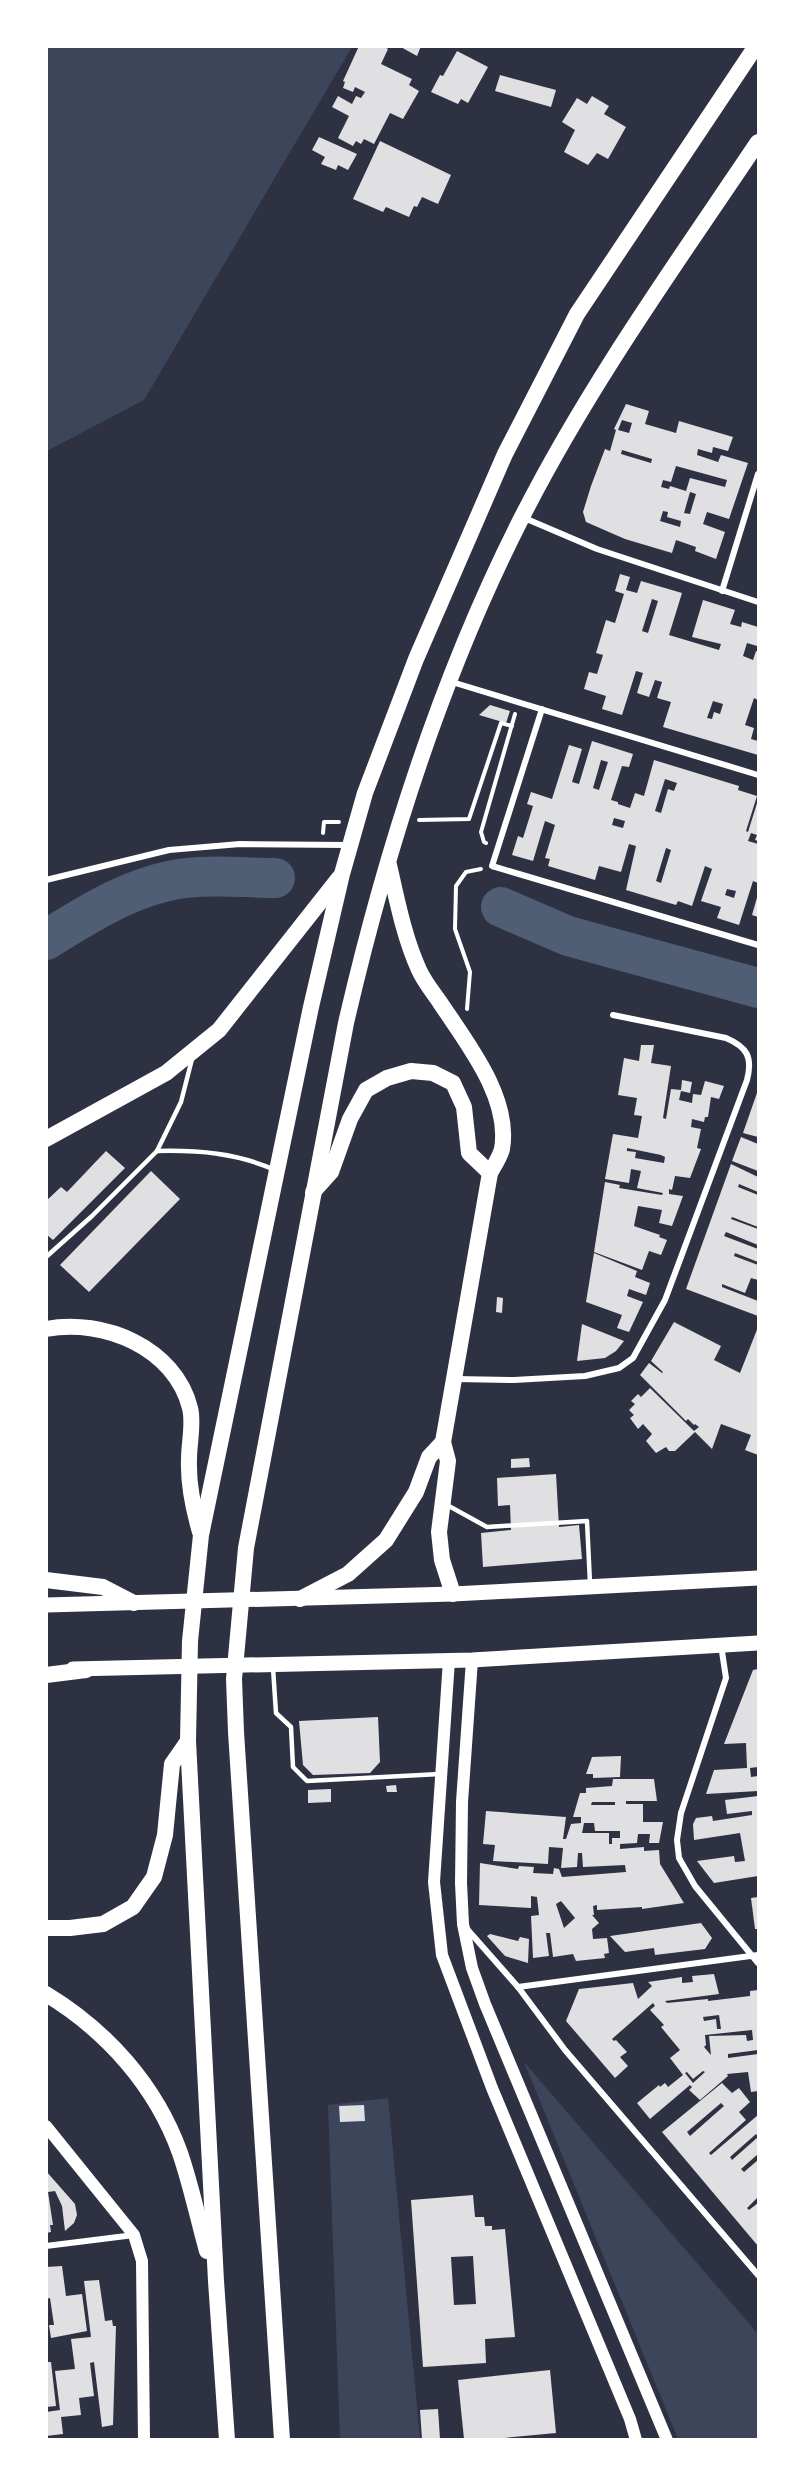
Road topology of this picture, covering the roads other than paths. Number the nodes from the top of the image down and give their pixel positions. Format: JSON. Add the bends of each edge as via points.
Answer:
{"nodes":[{"id":1,"x":756,"y":46,"type":"edge"},
{"id":2,"x":759,"y":141,"type":"edge"},
{"id":3,"x":759,"y":474,"type":"edge"},
{"id":4,"x":522,"y":517,"type":"junction"},
{"id":5,"x":722,"y":591,"type":"junction"},
{"id":6,"x":759,"y":602,"type":"edge"},
{"id":7,"x":450,"y":681,"type":"junction"},
{"id":8,"x":542,"y":709,"type":"junction"},
{"id":9,"x":759,"y":775,"type":"edge"},
{"id":10,"x":351,"y":844,"type":"junction"},
{"id":11,"x":388,"y":864,"type":"junction"},
{"id":12,"x":342,"y":874,"type":"junction"},
{"id":13,"x":46,"y":880,"type":"edge"},
{"id":14,"x":759,"y":945,"type":"edge"},
{"id":15,"x":613,"y":1015,"type":"dead end"},
{"id":16,"x":194,"y":1050,"type":"junction"},
{"id":17,"x":46,"y":1139,"type":"edge"},
{"id":18,"x":157,"y":1151,"type":"junction"},
{"id":19,"x":276,"y":1171,"type":"junction"},
{"id":20,"x":490,"y":1173,"type":"junction"},
{"id":21,"x":313,"y":1192,"type":"junction"},
{"id":22,"x":46,"y":1257,"type":"edge"},
{"id":23,"x":46,"y":1329,"type":"edge"},
{"id":24,"x":454,"y":1378,"type":"junction"},
{"id":25,"x":444,"y":1442,"type":"junction"},
{"id":26,"x":442,"y":1502,"type":"junction"},
{"id":27,"x":201,"y":1535,"type":"junction"},
{"id":28,"x":759,"y":1578,"type":"edge"},
{"id":29,"x":46,"y":1580,"type":"edge"},
{"id":30,"x":591,"y":1587,"type":"junction"},
{"id":31,"x":453,"y":1594,"type":"junction"},
{"id":32,"x":300,"y":1599,"type":"junction"},
{"id":33,"x":134,"y":1603,"type":"junction"},
{"id":34,"x":46,"y":1605,"type":"edge"},
{"id":35,"x":759,"y":1643,"type":"edge"},
{"id":36,"x":720,"y":1645,"type":"junction"},
{"id":37,"x":449,"y":1660,"type":"junction"},
{"id":38,"x":472,"y":1660,"type":"junction"},
{"id":39,"x":267,"y":1665,"type":"junction"},
{"id":40,"x":46,"y":1668,"type":"edge"},
{"id":41,"x":86,"y":1670,"type":"junction"},
{"id":42,"x":46,"y":1675,"type":"edge"},
{"id":43,"x":188,"y":1741,"type":"junction"},
{"id":44,"x":441,"y":1774,"type":"junction"},
{"id":45,"x":463,"y":1924,"type":"junction"},
{"id":46,"x":46,"y":1928,"type":"edge"},
{"id":47,"x":755,"y":1955,"type":"edge"},
{"id":48,"x":759,"y":1963,"type":"edge"},
{"id":49,"x":518,"y":1987,"type":"junction"},
{"id":50,"x":46,"y":1994,"type":"edge"},
{"id":51,"x":46,"y":2126,"type":"edge"},
{"id":52,"x":134,"y":2235,"type":"junction"},
{"id":53,"x":46,"y":2246,"type":"edge"},
{"id":54,"x":759,"y":2274,"type":"edge"},
{"id":55,"x":216,"y":2281,"type":"junction"},
{"id":56,"x":279,"y":2396,"type":"junction"},
{"id":57,"x":144,"y":2439,"type":"edge"},
{"id":58,"x":227,"y":2439,"type":"edge"},
{"id":59,"x":282,"y":2439,"type":"edge"},
{"id":60,"x":290,"y":2439,"type":"edge"},
{"id":61,"x":636,"y":2439,"type":"edge"},
{"id":62,"x":667,"y":2439,"type":"edge"}],
"edges":[{"from":1,"to":10,"type":"highway","via":[[577,314],[538,387],[416,659],[365,793]]},
{"from":2,"to":4,"type":"highway","via":[[580,411]]},
{"from":3,"to":5,"type":"street"},
{"from":4,"to":5,"type":"street","via":[[597,549]]},
{"from":4,"to":7,"type":"highway"},
{"from":5,"to":6,"type":"street"},
{"from":7,"to":8,"type":"street"},
{"from":7,"to":11,"type":"highway","via":[[416,772]]},
{"from":8,"to":9,"type":"street"},
{"from":8,"to":14,"type":"street","via":[[492,866]]},
{"from":10,"to":12,"type":"highway"},
{"from":10,"to":13,"type":"street","via":[[240,844],[168,850]]},
{"from":11,"to":20,"type":"highway","via":[[420,972],[465,1039],[499,1101],[501,1151]]},
{"from":11,"to":21,"type":"highway","via":[[359,966]]},
{"from":12,"to":16,"type":"highway","via":[[219,1030]]},
{"from":12,"to":19,"type":"highway"},
{"from":15,"to":24,"type":"street","via":[[726,1038],[739,1044],[750,1064],[665,1300],[633,1358],[620,1368],[585,1376]]},
{"from":16,"to":17,"type":"highway","via":[[166,1073]]},
{"from":16,"to":18,"type":"lane","via":[[181,1102]]},
{"from":18,"to":19,"type":"lane","via":[[219,1153]]},
{"from":18,"to":22,"type":"lane"},
{"from":19,"to":27,"type":"highway"},
{"from":20,"to":21,"type":"highway","via":[[469,1153],[464,1107],[453,1083],[433,1073],[411,1071],[366,1090],[350,1119],[331,1172]]},
{"from":20,"to":24,"type":"highway"},
{"from":21,"to":56,"type":"highway","via":[[246,1548],[234,1679]]},
{"from":23,"to":27,"type":"highway","via":[[60,1326],[102,1330],[141,1344],[165,1363],[183,1386],[191,1411],[192,1504]]},
{"from":24,"to":25,"type":"highway"},
{"from":25,"to":26,"type":"highway","via":[[448,1461]]},
{"from":25,"to":32,"type":"highway","via":[[429,1457],[416,1491],[386,1540],[348,1574]]},
{"from":26,"to":30,"type":"lane","via":[[487,1527],[587,1521]]},
{"from":26,"to":31,"type":"highway","via":[[442,1560]]},
{"from":27,"to":43,"type":"highway","via":[[190,1641]]},
{"from":28,"to":30,"type":"main road"},
{"from":29,"to":33,"type":"highway","via":[[103,1587]]},
{"from":30,"to":31,"type":"main road"},
{"from":31,"to":32,"type":"main road"},
{"from":32,"to":33,"type":"main road"},
{"from":33,"to":34,"type":"main road"},
{"from":35,"to":36,"type":"main road"},
{"from":36,"to":38,"type":"main road"},
{"from":36,"to":47,"type":"street","via":[[726,1678],[681,1813],[679,1858],[695,1886]]},
{"from":37,"to":38,"type":"main road"},
{"from":37,"to":39,"type":"main road"},
{"from":37,"to":44,"type":"main road"},
{"from":38,"to":45,"type":"main road","via":[[462,1802]]},
{"from":39,"to":41,"type":"main road"},
{"from":39,"to":44,"type":"lane","via":[[276,1713],[291,1727],[293,1767],[307,1781]]},
{"from":40,"to":41,"type":"main road"},
{"from":41,"to":42,"type":"highway"},
{"from":43,"to":46,"type":"highway","via":[[172,1764],[165,1834],[154,1877],[133,1907],[102,1924]]},
{"from":43,"to":55,"type":"highway"},
{"from":44,"to":61,"type":"main road","via":[[434,1882],[442,1955],[492,2088]]},
{"from":45,"to":49,"type":"street"},
{"from":45,"to":62,"type":"main road","via":[[485,2004]]},
{"from":47,"to":48,"type":"street"},
{"from":47,"to":49,"type":"street"},
{"from":49,"to":54,"type":"street","via":[[565,2050]]},
{"from":50,"to":55,"type":"highway","via":[[93,2027],[131,2066],[159,2106],[180,2153]]},
{"from":51,"to":52,"type":"main road"},
{"from":52,"to":53,"type":"street"},
{"from":52,"to":57,"type":"main road","via":[[142,2261]]},
{"from":55,"to":58,"type":"highway"},
{"from":56,"to":59,"type":"highway"},
{"from":56,"to":60,"type":"highway"}]}
